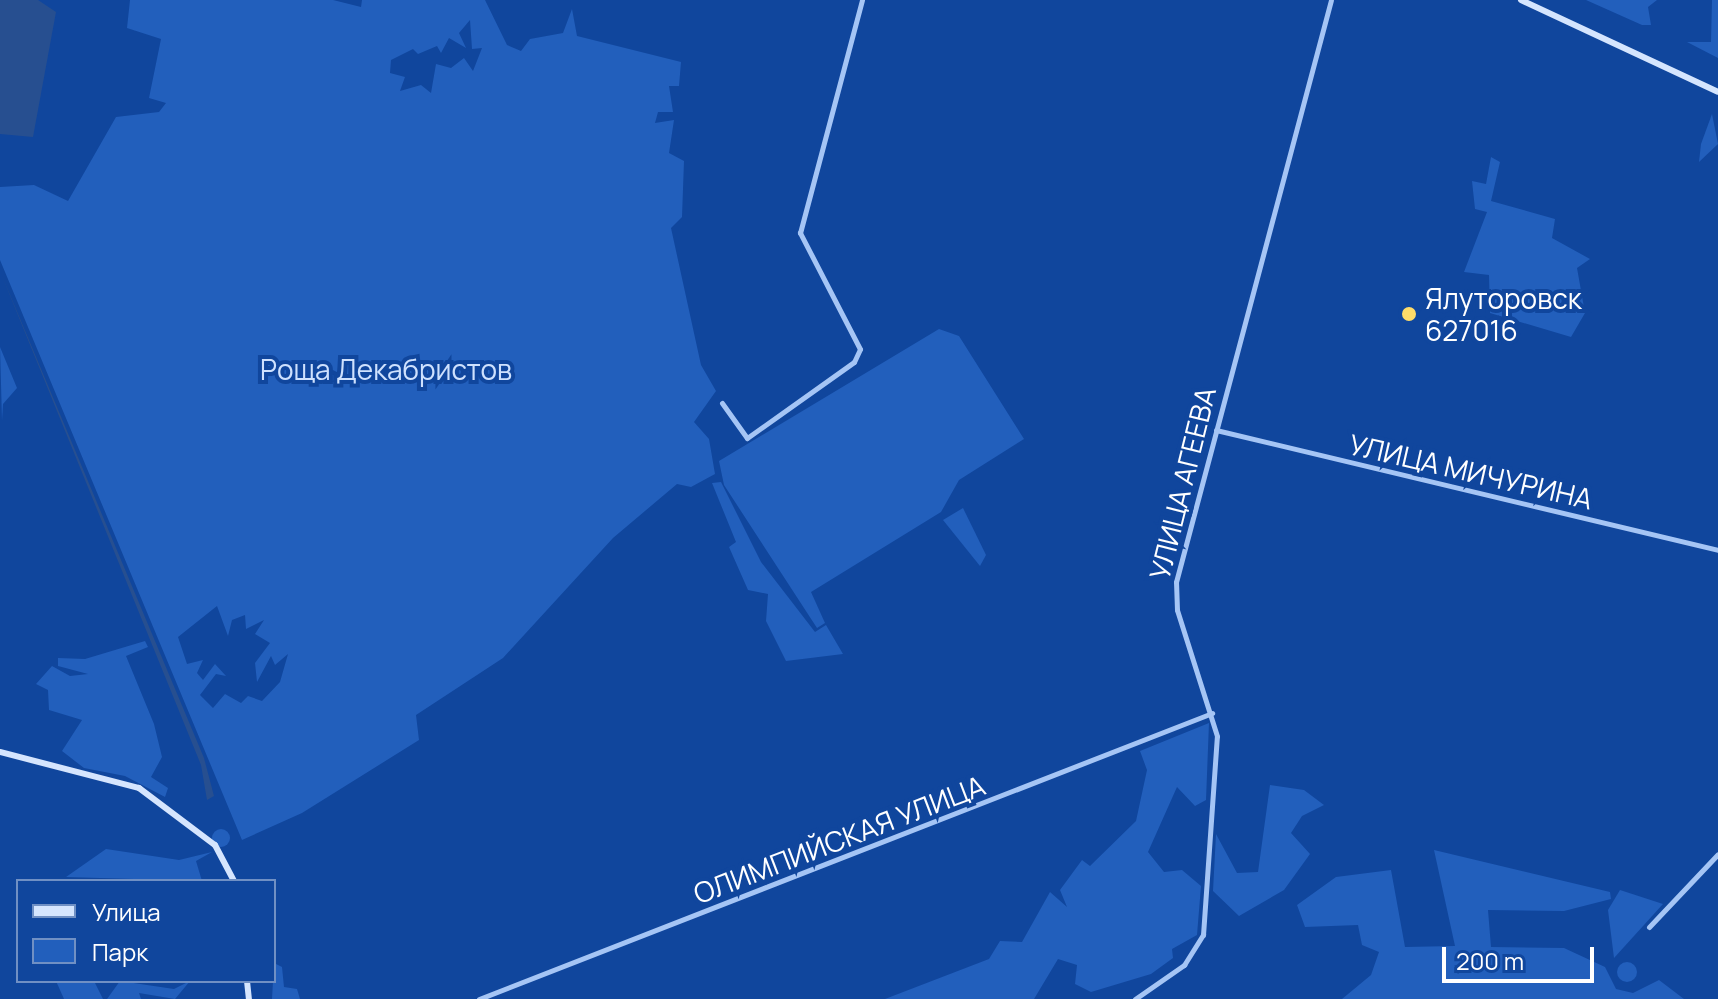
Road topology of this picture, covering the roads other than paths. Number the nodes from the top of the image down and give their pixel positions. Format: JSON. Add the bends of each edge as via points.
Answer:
{"nodes":[{"id":1,"x":862,"y":0,"type":"edge"},
{"id":2,"x":1331,"y":0,"type":"edge"},
{"id":3,"x":1521,"y":0,"type":"edge"},
{"id":4,"x":1718,"y":92,"type":"edge"},
{"id":5,"x":722,"y":403,"type":"dead end"},
{"id":6,"x":1216,"y":430,"type":"junction"},
{"id":7,"x":1718,"y":550,"type":"edge"},
{"id":8,"x":1212,"y":713,"type":"junction"},
{"id":9,"x":0,"y":752,"type":"edge"},
{"id":10,"x":1718,"y":854,"type":"edge"},
{"id":11,"x":233,"y":879,"type":"edge"},
{"id":12,"x":1649,"y":927,"type":"dead end"},
{"id":13,"x":479,"y":999,"type":"edge"},
{"id":14,"x":1135,"y":999,"type":"edge"}],
"edges":[{"from":1,"to":5,"type":"street","via":[[800,233],[860,349],[854,362],[747,438]]},
{"from":2,"to":6,"type":"street","name":"УЛИЦА АГЕЕВА"},
{"from":3,"to":4,"type":"main road"},
{"from":6,"to":7,"type":"street","name":"УЛИЦА МИЧУРИНА"},
{"from":6,"to":8,"type":"street","name":"УЛИЦА АГЕЕВА","via":[[1175,595]]},
{"from":8,"to":13,"type":"street","name":"ОЛИМПИЙСКАЯ УЛИЦА"},
{"from":8,"to":14,"type":"street","name":"УЛИЦА АГЕЕВА","via":[[1217,769],[1203,935],[1184,965]]},
{"from":9,"to":11,"type":"main road","via":[[139,788],[215,845]]},
{"from":10,"to":12,"type":"street"}]}
